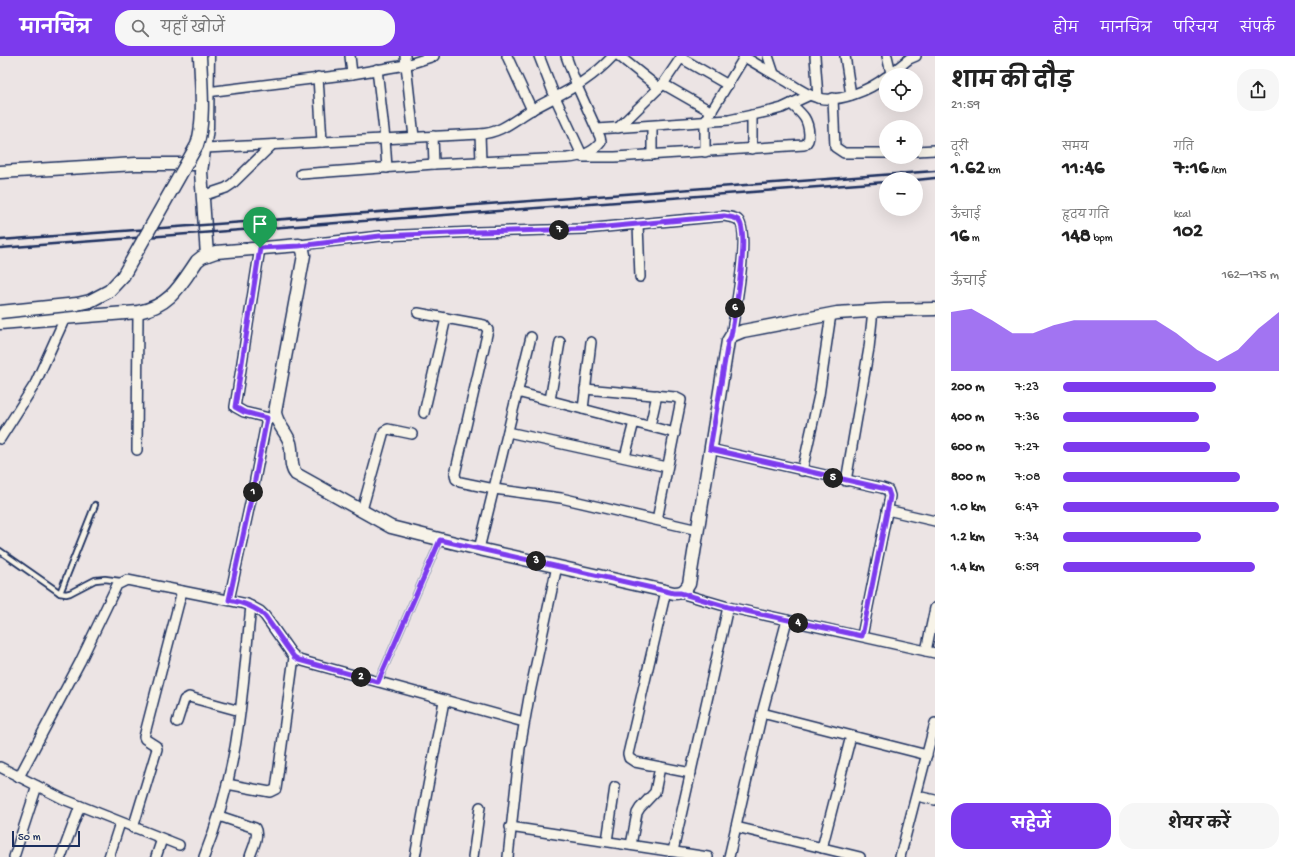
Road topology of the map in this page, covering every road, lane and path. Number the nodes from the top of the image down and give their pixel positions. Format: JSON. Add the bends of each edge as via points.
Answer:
{"nodes":[{"id":1,"x":200,"y":56,"type":"edge"},
{"id":2,"x":208,"y":56,"type":"edge"},
{"id":3,"x":350,"y":56,"type":"edge"},
{"id":4,"x":434,"y":56,"type":"edge"},
{"id":5,"x":507,"y":56,"type":"edge"},
{"id":6,"x":539,"y":56,"type":"edge"},
{"id":7,"x":566,"y":56,"type":"edge"},
{"id":8,"x":612,"y":56,"type":"edge"},
{"id":9,"x":619,"y":56,"type":"edge"},
{"id":10,"x":744,"y":56,"type":"edge"},
{"id":11,"x":768,"y":56,"type":"edge"},
{"id":12,"x":815,"y":56,"type":"edge"},
{"id":13,"x":845,"y":56,"type":"edge"},
{"id":14,"x":887,"y":56,"type":"edge"},
{"id":15,"x":916,"y":56,"type":"edge"},
{"id":16,"x":682,"y":57,"type":"edge"},
{"id":17,"x":406,"y":60,"type":"edge"},
{"id":18,"x":888,"y":68,"type":"edge"},
{"id":19,"x":898,"y":68,"type":"edge"},
{"id":20,"x":377,"y":69,"type":"junction"},
{"id":21,"x":352,"y":74,"type":"junction"},
{"id":22,"x":774,"y":74,"type":"junction"},
{"id":23,"x":318,"y":77,"type":"junction"},
{"id":24,"x":879,"y":82,"type":"edge"},
{"id":25,"x":728,"y":85,"type":"junction"},
{"id":26,"x":577,"y":86,"type":"junction"},
{"id":27,"x":661,"y":86,"type":"junction"},
{"id":28,"x":207,"y":92,"type":"junction"},
{"id":29,"x":851,"y":95,"type":"junction"},
{"id":30,"x":814,"y":96,"type":"junction"},
{"id":31,"x":555,"y":97,"type":"junction"},
{"id":32,"x":833,"y":98,"type":"junction"},
{"id":33,"x":791,"y":104,"type":"junction"},
{"id":34,"x":532,"y":110,"type":"junction"},
{"id":35,"x":712,"y":112,"type":"junction"},
{"id":36,"x":752,"y":115,"type":"junction"},
{"id":37,"x":705,"y":122,"type":"junction"},
{"id":38,"x":652,"y":126,"type":"junction"},
{"id":39,"x":618,"y":128,"type":"junction"},
{"id":40,"x":597,"y":129,"type":"junction"},
{"id":41,"x":480,"y":134,"type":"junction"},
{"id":42,"x":433,"y":136,"type":"junction"},
{"id":43,"x":414,"y":137,"type":"junction"},
{"id":44,"x":385,"y":139,"type":"junction"},
{"id":45,"x":322,"y":142,"type":"junction"},
{"id":46,"x":272,"y":145,"type":"junction"},
{"id":47,"x":205,"y":148,"type":"junction"},
{"id":48,"x":752,"y":149,"type":"junction"},
{"id":49,"x":935,"y":150,"type":"edge"},
{"id":50,"x":923,"y":151,"type":"edge"},
{"id":51,"x":705,"y":152,"type":"junction"},
{"id":52,"x":879,"y":153,"type":"edge"},
{"id":53,"x":652,"y":155,"type":"junction"},
{"id":54,"x":580,"y":156,"type":"junction"},
{"id":55,"x":481,"y":162,"type":"junction"},
{"id":56,"x":202,"y":164,"type":"junction"},
{"id":57,"x":434,"y":164,"type":"junction"},
{"id":58,"x":387,"y":168,"type":"junction"},
{"id":59,"x":0,"y":172,"type":"edge"},
{"id":60,"x":301,"y":174,"type":"dead end"},
{"id":61,"x":202,"y":196,"type":"junction"},
{"id":62,"x":638,"y":224,"type":"junction"},
{"id":63,"x":299,"y":246,"type":"junction"},
{"id":64,"x":260,"y":248,"type":"junction"},
{"id":65,"x":207,"y":255,"type":"junction"},
{"id":66,"x":640,"y":276,"type":"dead end"},
{"id":67,"x":935,"y":309,"type":"edge"},
{"id":68,"x":873,"y":310,"type":"junction"},
{"id":69,"x":0,"y":312,"type":"edge"},
{"id":70,"x":138,"y":312,"type":"junction"},
{"id":71,"x":418,"y":313,"type":"dead end"},
{"id":72,"x":831,"y":314,"type":"junction"},
{"id":73,"x":65,"y":318,"type":"junction"},
{"id":74,"x":446,"y":318,"type":"junction"},
{"id":75,"x":0,"y":323,"type":"edge"},
{"id":76,"x":731,"y":336,"type":"junction"},
{"id":77,"x":531,"y":338,"type":"dead end"},
{"id":78,"x":560,"y":342,"type":"dead end"},
{"id":79,"x":591,"y":342,"type":"dead end"},
{"id":80,"x":585,"y":389,"type":"junction"},
{"id":81,"x":517,"y":392,"type":"junction"},
{"id":82,"x":657,"y":395,"type":"junction"},
{"id":83,"x":550,"y":400,"type":"junction"},
{"id":84,"x":583,"y":409,"type":"junction"},
{"id":85,"x":424,"y":413,"type":"dead end"},
{"id":86,"x":272,"y":419,"type":"junction"},
{"id":87,"x":634,"y":422,"type":"junction"},
{"id":88,"x":650,"y":426,"type":"junction"},
{"id":89,"x":508,"y":432,"type":"junction"},
{"id":90,"x":675,"y":433,"type":"junction"},
{"id":91,"x":412,"y":434,"type":"dead end"},
{"id":92,"x":0,"y":439,"type":"edge"},
{"id":93,"x":710,"y":449,"type":"junction"},
{"id":94,"x":138,"y":450,"type":"dead end"},
{"id":95,"x":625,"y":457,"type":"junction"},
{"id":96,"x":667,"y":467,"type":"junction"},
{"id":97,"x":802,"y":471,"type":"junction"},
{"id":98,"x":846,"y":480,"type":"junction"},
{"id":99,"x":494,"y":489,"type":"junction"},
{"id":100,"x":95,"y":505,"type":"dead end"},
{"id":101,"x":362,"y":510,"type":"junction"},
{"id":102,"x":887,"y":510,"type":"junction"},
{"id":103,"x":657,"y":520,"type":"junction"},
{"id":104,"x":935,"y":521,"type":"edge"},
{"id":105,"x":698,"y":530,"type":"junction"},
{"id":106,"x":440,"y":540,"type":"junction"},
{"id":107,"x":479,"y":549,"type":"junction"},
{"id":108,"x":0,"y":551,"type":"edge"},
{"id":109,"x":556,"y":566,"type":"junction"},
{"id":110,"x":122,"y":581,"type":"junction"},
{"id":111,"x":182,"y":591,"type":"junction"},
{"id":112,"x":666,"y":591,"type":"junction"},
{"id":113,"x":60,"y":593,"type":"junction"},
{"id":114,"x":680,"y":593,"type":"junction"},
{"id":115,"x":229,"y":600,"type":"junction"},
{"id":116,"x":252,"y":606,"type":"junction"},
{"id":117,"x":728,"y":607,"type":"junction"},
{"id":118,"x":935,"y":608,"type":"edge"},
{"id":119,"x":787,"y":620,"type":"junction"},
{"id":120,"x":862,"y":636,"type":"junction"},
{"id":121,"x":930,"y":652,"type":"edge"},
{"id":122,"x":294,"y":657,"type":"junction"},
{"id":123,"x":378,"y":682,"type":"junction"},
{"id":124,"x":444,"y":702,"type":"junction"},
{"id":125,"x":240,"y":711,"type":"junction"},
{"id":126,"x":762,"y":714,"type":"junction"},
{"id":127,"x":177,"y":722,"type":"dead end"},
{"id":128,"x":524,"y":722,"type":"junction"},
{"id":129,"x":935,"y":722,"type":"edge"},
{"id":130,"x":851,"y":736,"type":"junction"},
{"id":131,"x":927,"y":755,"type":"junction"},
{"id":132,"x":0,"y":767,"type":"edge"},
{"id":133,"x":660,"y":767,"type":"junction"},
{"id":134,"x":691,"y":773,"type":"junction"},
{"id":135,"x":19,"y":777,"type":"junction"},
{"id":136,"x":227,"y":784,"type":"junction"},
{"id":137,"x":37,"y":786,"type":"junction"},
{"id":138,"x":615,"y":787,"type":"dead end"},
{"id":139,"x":917,"y":796,"type":"junction"},
{"id":140,"x":935,"y":800,"type":"edge"},
{"id":141,"x":80,"y":806,"type":"junction"},
{"id":142,"x":480,"y":807,"type":"dead end"},
{"id":143,"x":219,"y":816,"type":"junction"},
{"id":144,"x":120,"y":823,"type":"junction"},
{"id":145,"x":510,"y":826,"type":"junction"},
{"id":146,"x":736,"y":827,"type":"junction"},
{"id":147,"x":133,"y":828,"type":"junction"},
{"id":148,"x":162,"y":839,"type":"junction"},
{"id":149,"x":607,"y":841,"type":"junction"},
{"id":150,"x":179,"y":845,"type":"dead end"},
{"id":151,"x":631,"y":845,"type":"junction"},
{"id":152,"x":822,"y":848,"type":"junction"},
{"id":153,"x":673,"y":851,"type":"junction"},
{"id":154,"x":838,"y":854,"type":"edge"},
{"id":155,"x":14,"y":857,"type":"edge"},
{"id":156,"x":62,"y":857,"type":"edge"},
{"id":157,"x":109,"y":857,"type":"edge"},
{"id":158,"x":156,"y":857,"type":"edge"},
{"id":159,"x":204,"y":857,"type":"edge"},
{"id":160,"x":250,"y":857,"type":"edge"},
{"id":161,"x":415,"y":857,"type":"edge"},
{"id":162,"x":473,"y":857,"type":"edge"},
{"id":163,"x":508,"y":857,"type":"edge"},
{"id":164,"x":708,"y":857,"type":"edge"},
{"id":165,"x":729,"y":857,"type":"edge"},
{"id":166,"x":860,"y":857,"type":"edge"},
{"id":167,"x":900,"y":857,"type":"edge"}],
"edges":[{"from":1,"to":69,"type":"street","bridge":true,"via":[[200,137],[123,276],[109,290],[90,301]]},
{"from":2,"to":28,"type":"street"},
{"from":3,"to":21,"type":"street"},
{"from":4,"to":17,"type":"street"},
{"from":5,"to":34,"type":"street"},
{"from":6,"to":31,"type":"street"},
{"from":7,"to":26,"type":"street"},
{"from":8,"to":26,"type":"street"},
{"from":9,"to":27,"type":"street"},
{"from":10,"to":22,"type":"street"},
{"from":10,"to":25,"type":"street"},
{"from":11,"to":22,"type":"street"},
{"from":12,"to":30,"type":"street"},
{"from":13,"to":29,"type":"street"},
{"from":14,"to":18,"type":"street"},
{"from":15,"to":19,"type":"street"},
{"from":16,"to":25,"type":"street"},
{"from":16,"to":27,"type":"street"},
{"from":17,"to":20,"type":"street"},
{"from":17,"to":43,"type":"street"},
{"from":20,"to":21,"type":"street"},
{"from":20,"to":44,"type":"street"},
{"from":21,"to":23,"type":"street"},
{"from":22,"to":30,"type":"street"},
{"from":23,"to":28,"type":"street"},
{"from":23,"to":45,"type":"street"},
{"from":24,"to":29,"type":"street"},
{"from":25,"to":35,"type":"street"},
{"from":26,"to":31,"type":"street"},
{"from":26,"to":40,"type":"street"},
{"from":27,"to":35,"type":"street"},
{"from":27,"to":39,"type":"street"},
{"from":28,"to":47,"type":"street"},
{"from":29,"to":32,"type":"street"},
{"from":30,"to":32,"type":"street"},
{"from":30,"to":33,"type":"street"},
{"from":31,"to":34,"type":"street"},
{"from":31,"to":54,"type":"street"},
{"from":32,"to":52,"type":"street","via":[[835,147],[844,153]]},
{"from":33,"to":36,"type":"street"},
{"from":33,"to":48,"type":"street","via":[[808,124],[807,142],[798,147]]},
{"from":34,"to":41,"type":"street","via":[[502,129]]},
{"from":35,"to":37,"type":"street"},
{"from":36,"to":37,"type":"street"},
{"from":36,"to":48,"type":"street"},
{"from":37,"to":38,"type":"street"},
{"from":37,"to":51,"type":"street"},
{"from":38,"to":39,"type":"street"},
{"from":38,"to":53,"type":"street"},
{"from":39,"to":40,"type":"street"},
{"from":40,"to":54,"type":"street","via":[[601,142]]},
{"from":41,"to":42,"type":"street"},
{"from":41,"to":55,"type":"street"},
{"from":42,"to":43,"type":"street"},
{"from":42,"to":57,"type":"street"},
{"from":43,"to":44,"type":"street"},
{"from":44,"to":45,"type":"street"},
{"from":44,"to":58,"type":"street"},
{"from":45,"to":46,"type":"street"},
{"from":46,"to":47,"type":"street"},
{"from":46,"to":61,"type":"street","via":[[232,184]]},
{"from":47,"to":56,"type":"street"},
{"from":48,"to":51,"type":"street"},
{"from":49,"to":50,"type":"street"},
{"from":51,"to":53,"type":"street"},
{"from":53,"to":54,"type":"street"},
{"from":54,"to":55,"type":"street"},
{"from":55,"to":57,"type":"street"},
{"from":56,"to":59,"type":"street","via":[[136,164]]},
{"from":56,"to":61,"type":"street"},
{"from":57,"to":58,"type":"street"},
{"from":58,"to":60,"type":"street"},
{"from":61,"to":65,"type":"street"},
{"from":62,"to":63,"type":"street","via":[[584,229],[380,236]]},
{"from":62,"to":66,"type":"street"},
{"from":62,"to":76,"type":"street","via":[[724,216],[739,220],[742,226],[743,257]]},
{"from":63,"to":64,"type":"street"},
{"from":63,"to":86,"type":"street","via":[[304,255]]},
{"from":64,"to":65,"type":"street"},
{"from":64,"to":86,"type":"street","via":[[235,407]]},
{"from":65,"to":70,"type":"street","via":[[197,261],[169,299],[150,310]]},
{"from":67,"to":68,"type":"street"},
{"from":68,"to":72,"type":"street"},
{"from":68,"to":98,"type":"street","via":[[869,348]]},
{"from":70,"to":73,"type":"street"},
{"from":70,"to":94,"type":"street"},
{"from":71,"to":74,"type":"street"},
{"from":72,"to":76,"type":"street","via":[[742,331]]},
{"from":72,"to":97,"type":"street","via":[[819,395]]},
{"from":73,"to":75,"type":"street"},
{"from":73,"to":92,"type":"street","via":[[32,390]]},
{"from":74,"to":85,"type":"street"},
{"from":74,"to":99,"type":"street","via":[[484,325],[488,330],[455,474],[460,482]]},
{"from":76,"to":93,"type":"street"},
{"from":77,"to":81,"type":"street"},
{"from":78,"to":83,"type":"street"},
{"from":79,"to":80,"type":"street"},
{"from":80,"to":82,"type":"street"},
{"from":80,"to":84,"type":"street"},
{"from":81,"to":83,"type":"street"},
{"from":81,"to":89,"type":"street"},
{"from":82,"to":88,"type":"street"},
{"from":82,"to":90,"type":"street","via":[[675,396],[681,400]]},
{"from":83,"to":84,"type":"street"},
{"from":84,"to":87,"type":"street"},
{"from":86,"to":101,"type":"street","via":[[289,438],[292,467],[296,474]]},
{"from":86,"to":115,"type":"street","via":[[253,490]]},
{"from":87,"to":88,"type":"street"},
{"from":87,"to":95,"type":"street"},
{"from":88,"to":90,"type":"street"},
{"from":89,"to":95,"type":"street"},
{"from":89,"to":99,"type":"street"},
{"from":90,"to":96,"type":"street"},
{"from":91,"to":101,"type":"street","via":[[388,429],[384,431]]},
{"from":93,"to":97,"type":"street"},
{"from":93,"to":105,"type":"street"},
{"from":95,"to":96,"type":"street"},
{"from":96,"to":103,"type":"street"},
{"from":97,"to":98,"type":"street"},
{"from":98,"to":102,"type":"street","via":[[888,490],[890,496]]},
{"from":99,"to":103,"type":"street","via":[[562,498]]},
{"from":99,"to":107,"type":"street"},
{"from":100,"to":113,"type":"lane"},
{"from":101,"to":106,"type":"street","via":[[391,527]]},
{"from":102,"to":104,"type":"street"},
{"from":102,"to":120,"type":"street"},
{"from":103,"to":105,"type":"street"},
{"from":105,"to":114,"type":"street","via":[[689,584]]},
{"from":106,"to":107,"type":"street"},
{"from":106,"to":123,"type":"lane"},
{"from":107,"to":109,"type":"street"},
{"from":108,"to":113,"type":"lane"},
{"from":109,"to":112,"type":"street"},
{"from":109,"to":128,"type":"street"},
{"from":110,"to":111,"type":"street"},
{"from":110,"to":113,"type":"lane","via":[[95,580],[70,593]]},
{"from":110,"to":135,"type":"street","via":[[117,584]]},
{"from":111,"to":115,"type":"street"},
{"from":111,"to":147,"type":"street","via":[[145,733],[145,740],[154,744],[157,749]]},
{"from":112,"to":114,"type":"street"},
{"from":112,"to":133,"type":"street","via":[[628,754],[635,762]]},
{"from":114,"to":117,"type":"street"},
{"from":115,"to":116,"type":"street"},
{"from":116,"to":122,"type":"street","via":[[265,616]]},
{"from":116,"to":125,"type":"street"},
{"from":117,"to":119,"type":"street"},
{"from":117,"to":134,"type":"street"},
{"from":118,"to":121,"type":"street"},
{"from":119,"to":120,"type":"street"},
{"from":119,"to":126,"type":"street"},
{"from":120,"to":121,"type":"street"},
{"from":122,"to":123,"type":"street"},
{"from":122,"to":136,"type":"street","via":[[276,789],[270,792]]},
{"from":123,"to":124,"type":"street"},
{"from":124,"to":128,"type":"street"},
{"from":124,"to":161,"type":"street"},
{"from":125,"to":127,"type":"street","via":[[189,697],[184,700]]},
{"from":125,"to":136,"type":"street"},
{"from":126,"to":130,"type":"street"},
{"from":126,"to":146,"type":"street"},
{"from":128,"to":145,"type":"street"},
{"from":129,"to":131,"type":"street"},
{"from":130,"to":131,"type":"street"},
{"from":130,"to":152,"type":"street"},
{"from":131,"to":139,"type":"street"},
{"from":132,"to":135,"type":"street"},
{"from":133,"to":134,"type":"street"},
{"from":133,"to":151,"type":"street","via":[[655,792],[638,813]]},
{"from":134,"to":153,"type":"street"},
{"from":135,"to":137,"type":"street"},
{"from":136,"to":143,"type":"street"},
{"from":137,"to":141,"type":"street"},
{"from":137,"to":155,"type":"street"},
{"from":138,"to":149,"type":"street"},
{"from":139,"to":140,"type":"street"},
{"from":139,"to":167,"type":"street"},
{"from":141,"to":144,"type":"street"},
{"from":141,"to":156,"type":"street"},
{"from":142,"to":162,"type":"street"},
{"from":143,"to":159,"type":"street"},
{"from":143,"to":160,"type":"street","via":[[255,828],[257,836]]},
{"from":144,"to":147,"type":"street"},
{"from":144,"to":157,"type":"street"},
{"from":145,"to":149,"type":"street"},
{"from":145,"to":163,"type":"street"},
{"from":146,"to":152,"type":"street"},
{"from":146,"to":165,"type":"street"},
{"from":147,"to":148,"type":"street"},
{"from":148,"to":150,"type":"street"},
{"from":148,"to":158,"type":"street"},
{"from":149,"to":151,"type":"street"},
{"from":151,"to":153,"type":"street"},
{"from":152,"to":154,"type":"street"},
{"from":153,"to":164,"type":"street"},
{"from":154,"to":166,"type":"street"}]}
